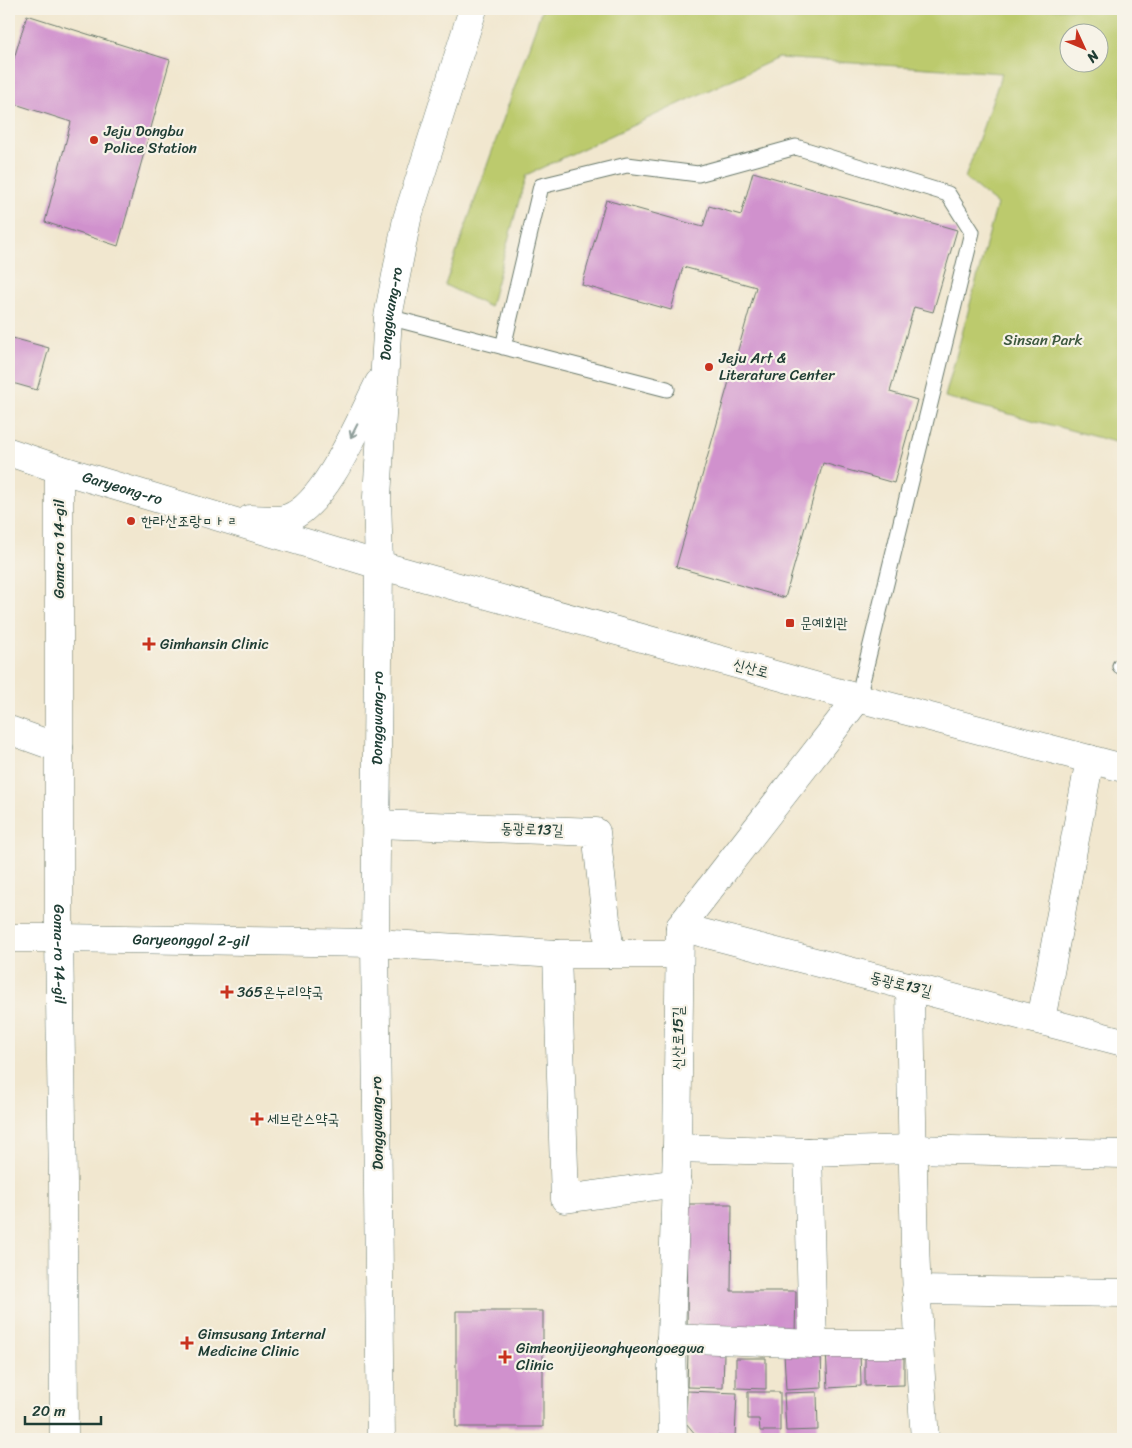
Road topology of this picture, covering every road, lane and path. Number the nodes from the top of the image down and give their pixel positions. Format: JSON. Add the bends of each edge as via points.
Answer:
{"nodes":[{"id":1,"x":473,"y":9,"type":"edge"},
{"id":2,"x":388,"y":317,"type":"junction"},
{"id":3,"x":502,"y":346,"type":"junction"},
{"id":4,"x":385,"y":372,"type":"junction"},
{"id":5,"x":667,"y":389,"type":"dead end"},
{"id":6,"x":9,"y":452,"type":"edge"},
{"id":7,"x":59,"y":470,"type":"junction"},
{"id":8,"x":214,"y":516,"type":"junction"},
{"id":9,"x":379,"y":566,"type":"junction"},
{"id":10,"x":858,"y":698,"type":"junction"},
{"id":11,"x":9,"y":730,"type":"edge"},
{"id":12,"x":59,"y":748,"type":"junction"},
{"id":13,"x":1090,"y":759,"type":"junction"},
{"id":14,"x":1123,"y":768,"type":"edge"},
{"id":15,"x":376,"y":824,"type":"junction"},
{"id":16,"x":680,"y":927,"type":"junction"},
{"id":17,"x":9,"y":938,"type":"edge"},
{"id":18,"x":59,"y":938,"type":"junction"},
{"id":19,"x":375,"y":943,"type":"junction"},
{"id":20,"x":557,"y":954,"type":"junction"},
{"id":21,"x":610,"y":954,"type":"junction"},
{"id":22,"x":679,"y":954,"type":"junction"},
{"id":23,"x":910,"y":986,"type":"junction"},
{"id":24,"x":1041,"y":1020,"type":"junction"},
{"id":25,"x":1123,"y":1042,"type":"edge"},
{"id":26,"x":678,"y":1148,"type":"junction"},
{"id":27,"x":912,"y":1149,"type":"junction"},
{"id":28,"x":808,"y":1152,"type":"junction"},
{"id":29,"x":1123,"y":1154,"type":"edge"},
{"id":30,"x":677,"y":1183,"type":"junction"},
{"id":31,"x":916,"y":1290,"type":"junction"},
{"id":32,"x":1123,"y":1293,"type":"edge"},
{"id":33,"x":671,"y":1338,"type":"junction"},
{"id":34,"x":814,"y":1344,"type":"junction"},
{"id":35,"x":918,"y":1344,"type":"junction"},
{"id":36,"x":64,"y":1439,"type":"edge"},
{"id":37,"x":381,"y":1439,"type":"edge"},
{"id":38,"x":673,"y":1439,"type":"edge"},
{"id":39,"x":925,"y":1439,"type":"edge"}],
"edges":[{"from":1,"to":2,"type":"street","name":"Donggwang-ro","via":[[407,219]]},
{"from":2,"to":3,"type":"lane"},
{"from":2,"to":4,"type":"street","name":"Donggwang-ro"},
{"from":3,"to":5,"type":"lane"},
{"from":3,"to":10,"type":"lane","via":[[542,186],[627,164],[698,174],[796,147],[948,194],[972,232]]},
{"from":4,"to":8,"type":"street","one_way":true,"via":[[330,478],[306,506],[290,517],[275,520]]},
{"from":4,"to":9,"type":"street","name":"Donggwang-ro","via":[[377,498]]},
{"from":6,"to":7,"type":"street","name":"Garyeong-ro"},
{"from":7,"to":8,"type":"street","name":"Garyeong-ro"},
{"from":7,"to":12,"type":"street","name":"Goma-ro 14-gil"},
{"from":8,"to":9,"type":"street","name":"Garyeong-ro"},
{"from":9,"to":10,"type":"street","name":"신산로"},
{"from":9,"to":15,"type":"street","name":"Donggwang-ro"},
{"from":10,"to":13,"type":"street","name":"신산로"},
{"from":10,"to":16,"type":"street"},
{"from":11,"to":12,"type":"street"},
{"from":12,"to":18,"type":"street","name":"Goma-ro 14-gil"},
{"from":13,"to":14,"type":"street","name":"신산로"},
{"from":13,"to":24,"type":"street"},
{"from":15,"to":19,"type":"street","name":"Donggwang-ro"},
{"from":15,"to":21,"type":"street","name":"동광로13길","via":[[596,832]]},
{"from":16,"to":22,"type":"street","name":"신산로15길"},
{"from":16,"to":23,"type":"street","name":"동광로13길"},
{"from":17,"to":18,"type":"street","name":"Garyeonggol 2-gil"},
{"from":18,"to":19,"type":"street","name":"Garyeonggol 2-gil"},
{"from":18,"to":36,"type":"street","name":"Goma-ro 14-gil","via":[[64,1183]]},
{"from":19,"to":20,"type":"street"},
{"from":19,"to":37,"type":"street","name":"Donggwang-ro"},
{"from":20,"to":21,"type":"street"},
{"from":20,"to":30,"type":"street","via":[[564,1199]]},
{"from":21,"to":22,"type":"street"},
{"from":22,"to":26,"type":"street","name":"신산로15길"},
{"from":23,"to":24,"type":"street","name":"동광로13길"},
{"from":23,"to":27,"type":"street"},
{"from":24,"to":25,"type":"street","name":"동광로13길"},
{"from":26,"to":28,"type":"street"},
{"from":26,"to":30,"type":"street","name":"신산로15길"},
{"from":27,"to":28,"type":"street"},
{"from":27,"to":29,"type":"street"},
{"from":27,"to":31,"type":"street"},
{"from":28,"to":34,"type":"street"},
{"from":30,"to":33,"type":"street","name":"신산로15길"},
{"from":31,"to":32,"type":"street"},
{"from":31,"to":35,"type":"street"},
{"from":33,"to":34,"type":"street"},
{"from":33,"to":38,"type":"street","name":"신산로15길"},
{"from":34,"to":35,"type":"street"},
{"from":35,"to":39,"type":"street"}]}
